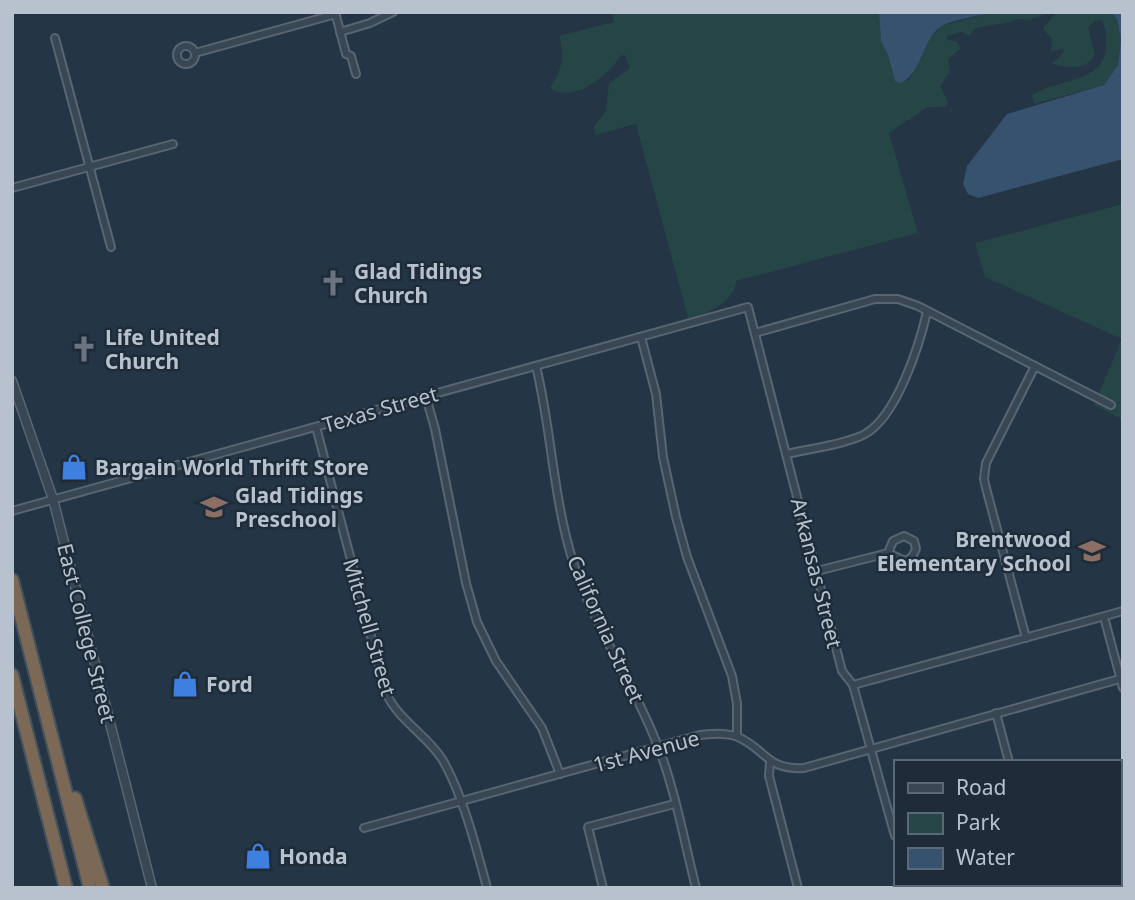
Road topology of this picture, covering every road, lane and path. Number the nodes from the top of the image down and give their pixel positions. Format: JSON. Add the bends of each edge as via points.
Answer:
{"nodes":[{"id":1,"x":393,"y":12,"type":"edge"},
{"id":2,"x":336,"y":13,"type":"edge"},
{"id":3,"x":340,"y":32,"type":"junction"},
{"id":4,"x":55,"y":37,"type":"dead end"},
{"id":5,"x":195,"y":52,"type":"dead end"},
{"id":6,"x":356,"y":74,"type":"dead end"},
{"id":7,"x":173,"y":144,"type":"dead end"},
{"id":8,"x":89,"y":167,"type":"junction"},
{"id":9,"x":12,"y":188,"type":"edge"},
{"id":10,"x":111,"y":247,"type":"dead end"},
{"id":11,"x":748,"y":307,"type":"joint"},
{"id":12,"x":927,"y":312,"type":"junction"},
{"id":13,"x":755,"y":333,"type":"junction"},
{"id":14,"x":641,"y":337,"type":"junction"},
{"id":15,"x":536,"y":366,"type":"junction"},
{"id":16,"x":1034,"y":366,"type":"junction"},
{"id":17,"x":12,"y":381,"type":"edge"},
{"id":18,"x":426,"y":397,"type":"junction"},
{"id":19,"x":1111,"y":405,"type":"dead end"},
{"id":20,"x":316,"y":427,"type":"junction"},
{"id":21,"x":787,"y":454,"type":"junction"},
{"id":22,"x":53,"y":499,"type":"junction"},
{"id":23,"x":12,"y":511,"type":"edge"},
{"id":24,"x":888,"y":553,"type":"junction"},
{"id":25,"x":817,"y":570,"type":"junction"},
{"id":26,"x":12,"y":580,"type":"edge"},
{"id":27,"x":1123,"y":611,"type":"edge"},
{"id":28,"x":1104,"y":617,"type":"junction"},
{"id":29,"x":1026,"y":638,"type":"junction"},
{"id":30,"x":12,"y":675,"type":"edge"},
{"id":31,"x":1122,"y":679,"type":"edge"},
{"id":32,"x":853,"y":685,"type":"junction"},
{"id":33,"x":1123,"y":688,"type":"edge"},
{"id":34,"x":41,"y":696,"type":"junction"},
{"id":35,"x":996,"y":713,"type":"junction"},
{"id":36,"x":737,"y":736,"type":"junction"},
{"id":37,"x":659,"y":747,"type":"junction"},
{"id":38,"x":872,"y":748,"type":"junction"},
{"id":39,"x":1008,"y":760,"type":"edge"},
{"id":40,"x":770,"y":762,"type":"junction"},
{"id":41,"x":560,"y":774,"type":"junction"},
{"id":42,"x":460,"y":802,"type":"junction"},
{"id":43,"x":674,"y":804,"type":"junction"},
{"id":44,"x":364,"y":828,"type":"dead end"},
{"id":45,"x":894,"y":832,"type":"edge"},
{"id":46,"x":66,"y":888,"type":"edge"},
{"id":47,"x":90,"y":888,"type":"edge"},
{"id":48,"x":103,"y":888,"type":"edge"},
{"id":49,"x":152,"y":888,"type":"edge"},
{"id":50,"x":487,"y":888,"type":"edge"},
{"id":51,"x":603,"y":888,"type":"edge"},
{"id":52,"x":696,"y":888,"type":"edge"},
{"id":53,"x":798,"y":888,"type":"edge"}],
"edges":[{"from":1,"to":3,"type":"street"},
{"from":2,"to":3,"type":"street"},
{"from":2,"to":5,"type":"street"},
{"from":3,"to":6,"type":"street"},
{"from":4,"to":8,"type":"street"},
{"from":7,"to":8,"type":"street"},
{"from":8,"to":9,"type":"street"},
{"from":8,"to":10,"type":"street"},
{"from":11,"to":13,"type":"street","name":"Arkansas Street"},
{"from":11,"to":14,"type":"street","name":"Texas Street"},
{"from":12,"to":13,"type":"street","via":[[909,301],[886,298]]},
{"from":12,"to":16,"type":"street"},
{"from":12,"to":21,"type":"street","via":[[918,350],[875,427],[863,435]]},
{"from":13,"to":21,"type":"street","name":"Arkansas Street"},
{"from":14,"to":15,"type":"street","name":"Texas Street"},
{"from":14,"to":36,"type":"street","via":[[656,394],[676,517],[732,676]]},
{"from":15,"to":18,"type":"street","name":"Texas Street"},
{"from":15,"to":37,"type":"street","name":"California Street","via":[[559,505],[574,564]]},
{"from":16,"to":19,"type":"street"},
{"from":16,"to":29,"type":"street","via":[[984,472]]},
{"from":17,"to":22,"type":"street","name":"East College Street"},
{"from":18,"to":20,"type":"street","name":"Texas Street"},
{"from":18,"to":41,"type":"street","via":[[477,622],[496,661],[542,728]]},
{"from":20,"to":22,"type":"street","name":"Texas Street"},
{"from":20,"to":42,"type":"street","name":"Mitchell Street","via":[[386,693],[398,715],[441,757]]},
{"from":21,"to":25,"type":"street","name":"Arkansas Street"},
{"from":22,"to":23,"type":"street","name":"Texas Street"},
{"from":22,"to":49,"type":"street","name":"East College Street"},
{"from":24,"to":24,"type":"street","via":[[905,561],[915,553],[915,545],[908,536],[900,536]]},
{"from":24,"to":25,"type":"street"},
{"from":25,"to":32,"type":"street","name":"Arkansas Street","via":[[842,671]]},
{"from":26,"to":34,"type":"highway"},
{"from":27,"to":28,"type":"street"},
{"from":28,"to":29,"type":"street"},
{"from":28,"to":31,"type":"street"},
{"from":29,"to":32,"type":"street"},
{"from":30,"to":46,"type":"highway"},
{"from":31,"to":33,"type":"street"},
{"from":31,"to":35,"type":"street"},
{"from":32,"to":38,"type":"street","name":"Arkansas Street"},
{"from":34,"to":47,"type":"highway"},
{"from":34,"to":48,"type":"highway"},
{"from":35,"to":38,"type":"street"},
{"from":35,"to":39,"type":"street"},
{"from":36,"to":37,"type":"street","name":"1st Avenue","via":[[704,735]]},
{"from":36,"to":40,"type":"street"},
{"from":37,"to":41,"type":"street","name":"1st Avenue"},
{"from":37,"to":43,"type":"street","name":"California Street"},
{"from":38,"to":40,"type":"street","via":[[804,768]]},
{"from":38,"to":45,"type":"street","name":"Arkansas Street"},
{"from":40,"to":53,"type":"street","via":[[769,776]]},
{"from":41,"to":42,"type":"street","name":"1st Avenue"},
{"from":42,"to":44,"type":"street","name":"1st Avenue"},
{"from":42,"to":50,"type":"street","name":"Mitchell Street"},
{"from":43,"to":51,"type":"street","via":[[588,827]]},
{"from":43,"to":52,"type":"street","name":"California Street"}]}
